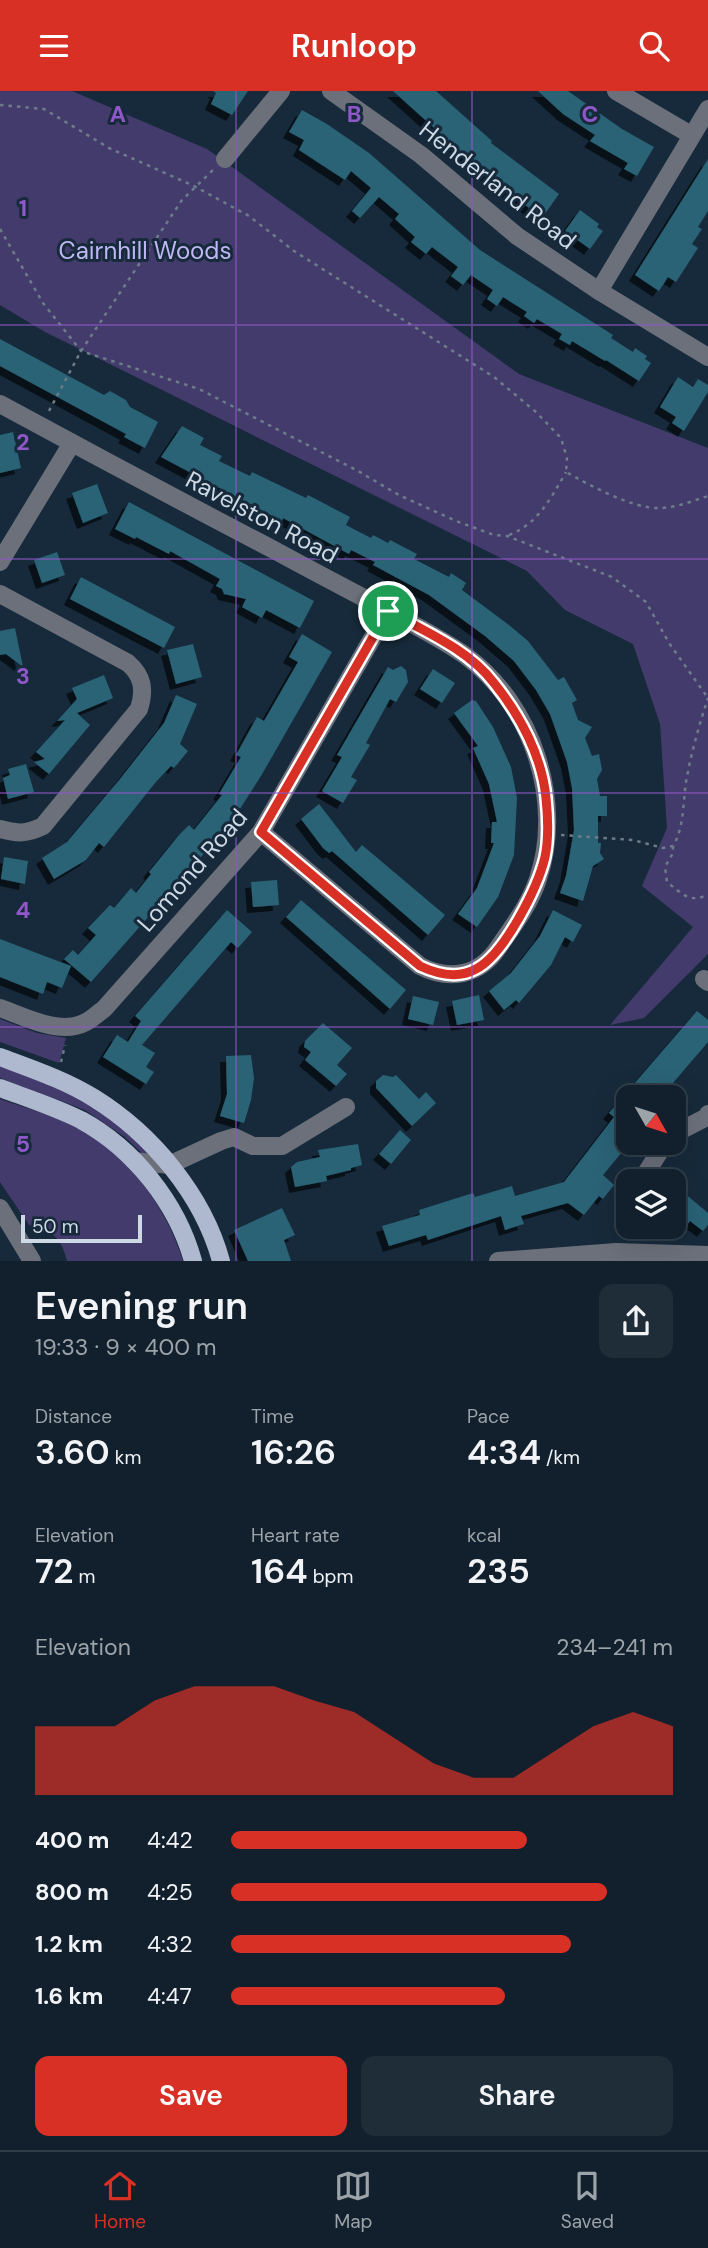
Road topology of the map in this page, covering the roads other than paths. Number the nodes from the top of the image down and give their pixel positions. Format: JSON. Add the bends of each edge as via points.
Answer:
{"nodes":[{"id":1,"x":281,"y":91,"type":"edge"},
{"id":2,"x":616,"y":91,"type":"edge"},
{"id":3,"x":334,"y":92,"type":"edge"},
{"id":4,"x":708,"y":109,"type":"edge"},
{"id":5,"x":691,"y":135,"type":"junction"},
{"id":6,"x":225,"y":159,"type":"road end"},
{"id":7,"x":599,"y":291,"type":"junction"},
{"id":8,"x":708,"y":357,"type":"edge"},
{"id":9,"x":0,"y":404,"type":"edge"},
{"id":10,"x":72,"y":443,"type":"junction"},
{"id":11,"x":0,"y":562,"type":"edge"},
{"id":12,"x":0,"y":594,"type":"edge"},
{"id":13,"x":388,"y":611,"type":"junction"},
{"id":14,"x":0,"y":829,"type":"edge"},
{"id":15,"x":261,"y":832,"type":"junction"},
{"id":16,"x":0,"y":1008,"type":"edge"},
{"id":17,"x":0,"y":1057,"type":"edge"},
{"id":18,"x":0,"y":1088,"type":"edge"},
{"id":19,"x":346,"y":1107,"type":"dead end"},
{"id":20,"x":708,"y":1116,"type":"edge"},
{"id":21,"x":686,"y":1127,"type":"edge"},
{"id":22,"x":134,"y":1161,"type":"junction"},
{"id":23,"x":169,"y":1165,"type":"junction"},
{"id":24,"x":0,"y":1208,"type":"edge"},
{"id":25,"x":708,"y":1255,"type":"edge"},
{"id":26,"x":32,"y":1261,"type":"edge"},
{"id":27,"x":193,"y":1261,"type":"edge"},
{"id":28,"x":221,"y":1261,"type":"edge"},
{"id":29,"x":498,"y":1261,"type":"edge"}],
"edges":[{"from":1,"to":6,"type":"street"},
{"from":2,"to":5,"type":"street"},
{"from":3,"to":7,"type":"street","name":"Henderland Road","via":[[421,155],[517,236]]},
{"from":4,"to":5,"type":"street"},
{"from":5,"to":7,"type":"street"},
{"from":7,"to":8,"type":"street","name":"Henderland Road"},
{"from":9,"to":10,"type":"street","name":"Ravelston Road"},
{"from":10,"to":11,"type":"street"},
{"from":10,"to":13,"type":"street","name":"Ravelston Road"},
{"from":12,"to":14,"type":"street","via":[[128,663],[143,686],[139,709],[43,826],[19,834]]},
{"from":13,"to":15,"type":"street","name":"Lomond Road"},
{"from":13,"to":15,"type":"street","name":"Ravelston Road","via":[[478,666],[499,689],[527,734],[541,766],[548,834],[538,882],[523,911],[483,965],[464,974],[430,971]]},
{"from":15,"to":16,"type":"street","name":"Lomond Road","via":[[104,1009],[86,1022],[69,1028]]},
{"from":17,"to":23,"type":"main road","via":[[94,1098],[127,1122]]},
{"from":18,"to":22,"type":"main road","via":[[82,1121]]},
{"from":19,"to":23,"type":"street","via":[[282,1146],[253,1146],[234,1137]]},
{"from":20,"to":21,"type":"street"},
{"from":22,"to":23,"type":"street"},
{"from":22,"to":27,"type":"main road","via":[[153,1181],[181,1227]]},
{"from":23,"to":28,"type":"main road","via":[[201,1210]]},
{"from":24,"to":26,"type":"street"},
{"from":25,"to":29,"type":"street","via":[[616,1252]]}]}
